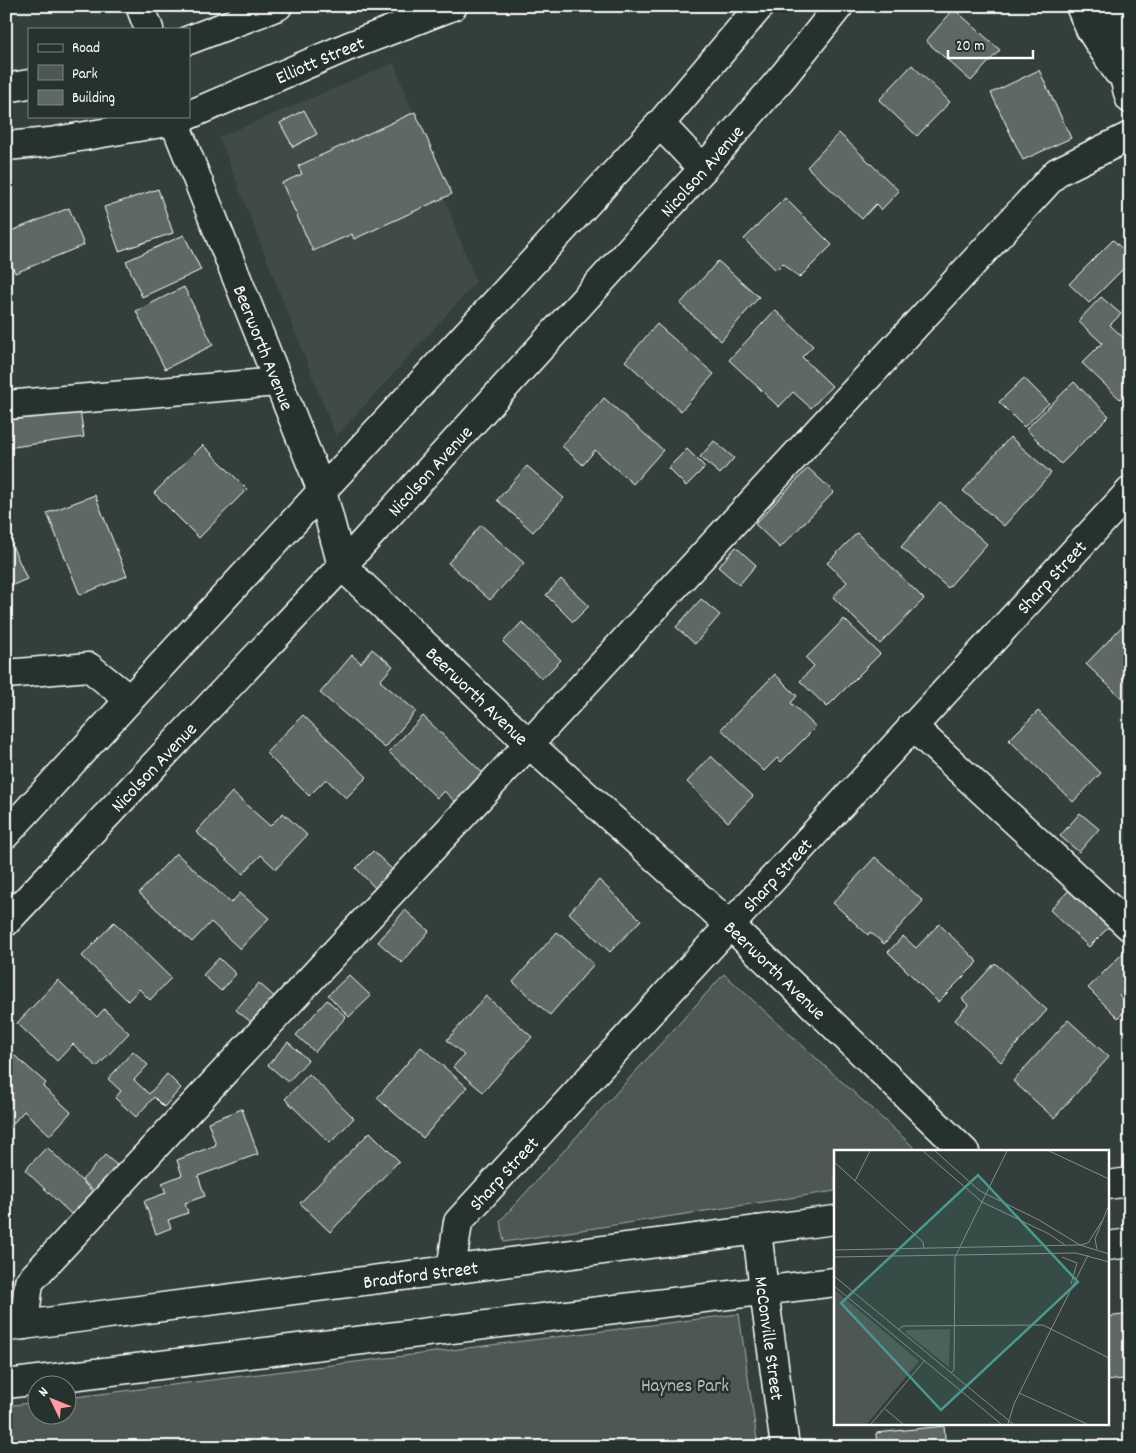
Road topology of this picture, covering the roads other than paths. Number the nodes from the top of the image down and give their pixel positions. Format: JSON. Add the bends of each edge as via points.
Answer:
{"nodes":[{"id":1,"x":140,"y":6,"type":"edge"},
{"id":2,"x":278,"y":6,"type":"edge"},
{"id":3,"x":453,"y":6,"type":"edge"},
{"id":4,"x":760,"y":6,"type":"edge"},
{"id":5,"x":839,"y":6,"type":"edge"},
{"id":6,"x":858,"y":6,"type":"edge"},
{"id":7,"x":1080,"y":6,"type":"edge"},
{"id":8,"x":1117,"y":12,"type":"edge"},
{"id":9,"x":149,"y":28,"type":"edge"},
{"id":10,"x":190,"y":40,"type":"edge"},
{"id":11,"x":785,"y":74,"type":"junction"},
{"id":12,"x":28,"y":84,"type":"edge"},
{"id":13,"x":6,"y":88,"type":"edge"},
{"id":14,"x":1126,"y":90,"type":"edge"},
{"id":15,"x":190,"y":113,"type":"edge"},
{"id":16,"x":175,"y":118,"type":"edge"},
{"id":17,"x":180,"y":118,"type":"edge"},
{"id":18,"x":660,"y":124,"type":"junction"},
{"id":19,"x":1130,"y":136,"type":"edge"},
{"id":20,"x":6,"y":146,"type":"edge"},
{"id":21,"x":703,"y":169,"type":"junction"},
{"id":22,"x":278,"y":382,"type":"junction"},
{"id":23,"x":6,"y":405,"type":"edge"},
{"id":24,"x":322,"y":491,"type":"junction"},
{"id":25,"x":1130,"y":491,"type":"edge"},
{"id":26,"x":342,"y":566,"type":"junction"},
{"id":27,"x":6,"y":674,"type":"edge"},
{"id":28,"x":129,"y":699,"type":"junction"},
{"id":29,"x":912,"y":726,"type":"junction"},
{"id":30,"x":529,"y":744,"type":"junction"},
{"id":31,"x":6,"y":834,"type":"edge"},
{"id":32,"x":1126,"y":917,"type":"edge"},
{"id":33,"x":6,"y":922,"type":"edge"},
{"id":34,"x":730,"y":926,"type":"junction"},
{"id":35,"x":963,"y":1150,"type":"edge"},
{"id":36,"x":1130,"y":1182,"type":"edge"},
{"id":37,"x":1108,"y":1185,"type":"edge"},
{"id":38,"x":834,"y":1220,"type":"edge"},
{"id":39,"x":758,"y":1230,"type":"junction"},
{"id":40,"x":1130,"y":1243,"type":"edge"},
{"id":41,"x":1108,"y":1246,"type":"edge"},
{"id":42,"x":451,"y":1271,"type":"junction"},
{"id":43,"x":834,"y":1282,"type":"edge"},
{"id":44,"x":764,"y":1291,"type":"junction"},
{"id":45,"x":15,"y":1326,"type":"edge"},
{"id":46,"x":6,"y":1384,"type":"edge"},
{"id":47,"x":785,"y":1447,"type":"edge"}],
"edges":[{"from":1,"to":9,"type":"street"},
{"from":2,"to":10,"type":"street"},
{"from":3,"to":15,"type":"street","name":"Elliott Street"},
{"from":4,"to":18,"type":"street"},
{"from":5,"to":11,"type":"street","name":"Nicolson Avenue"},
{"from":6,"to":11,"type":"street"},
{"from":7,"to":14,"type":"street","via":[[1090,30]]},
{"from":8,"to":14,"type":"street"},
{"from":11,"to":21,"type":"street","name":"Nicolson Avenue"},
{"from":12,"to":13,"type":"street"},
{"from":16,"to":20,"type":"street","name":"Elliott Street","via":[[50,142]]},
{"from":17,"to":22,"type":"street","name":"Beerworth Avenue"},
{"from":18,"to":21,"type":"street"},
{"from":18,"to":24,"type":"street"},
{"from":19,"to":30,"type":"street","via":[[1057,172]]},
{"from":21,"to":26,"type":"street","name":"Nicolson Avenue"},
{"from":22,"to":23,"type":"street"},
{"from":22,"to":24,"type":"street","name":"Beerworth Avenue"},
{"from":24,"to":26,"type":"street","name":"Beerworth Avenue"},
{"from":24,"to":28,"type":"street"},
{"from":25,"to":29,"type":"street","name":"Sharp Street"},
{"from":26,"to":30,"type":"street","name":"Beerworth Avenue"},
{"from":26,"to":33,"type":"street","name":"Nicolson Avenue"},
{"from":27,"to":28,"type":"street","via":[[89,667]]},
{"from":28,"to":31,"type":"street"},
{"from":29,"to":32,"type":"street"},
{"from":29,"to":34,"type":"street","name":"Sharp Street"},
{"from":30,"to":34,"type":"street","name":"Beerworth Avenue"},
{"from":30,"to":45,"type":"street","via":[[29,1282]]},
{"from":34,"to":35,"type":"street","name":"Beerworth Avenue"},
{"from":34,"to":42,"type":"street","name":"Sharp Street","via":[[458,1222]]},
{"from":36,"to":37,"type":"street"},
{"from":38,"to":39,"type":"street","name":"Bradford Street"},
{"from":39,"to":42,"type":"street","name":"Bradford Street"},
{"from":39,"to":44,"type":"street","name":"McConville Street"},
{"from":40,"to":41,"type":"street"},
{"from":42,"to":45,"type":"street","name":"Bradford Street"},
{"from":43,"to":44,"type":"street"},
{"from":44,"to":46,"type":"street"},
{"from":44,"to":47,"type":"street","name":"McConville Street"}]}
